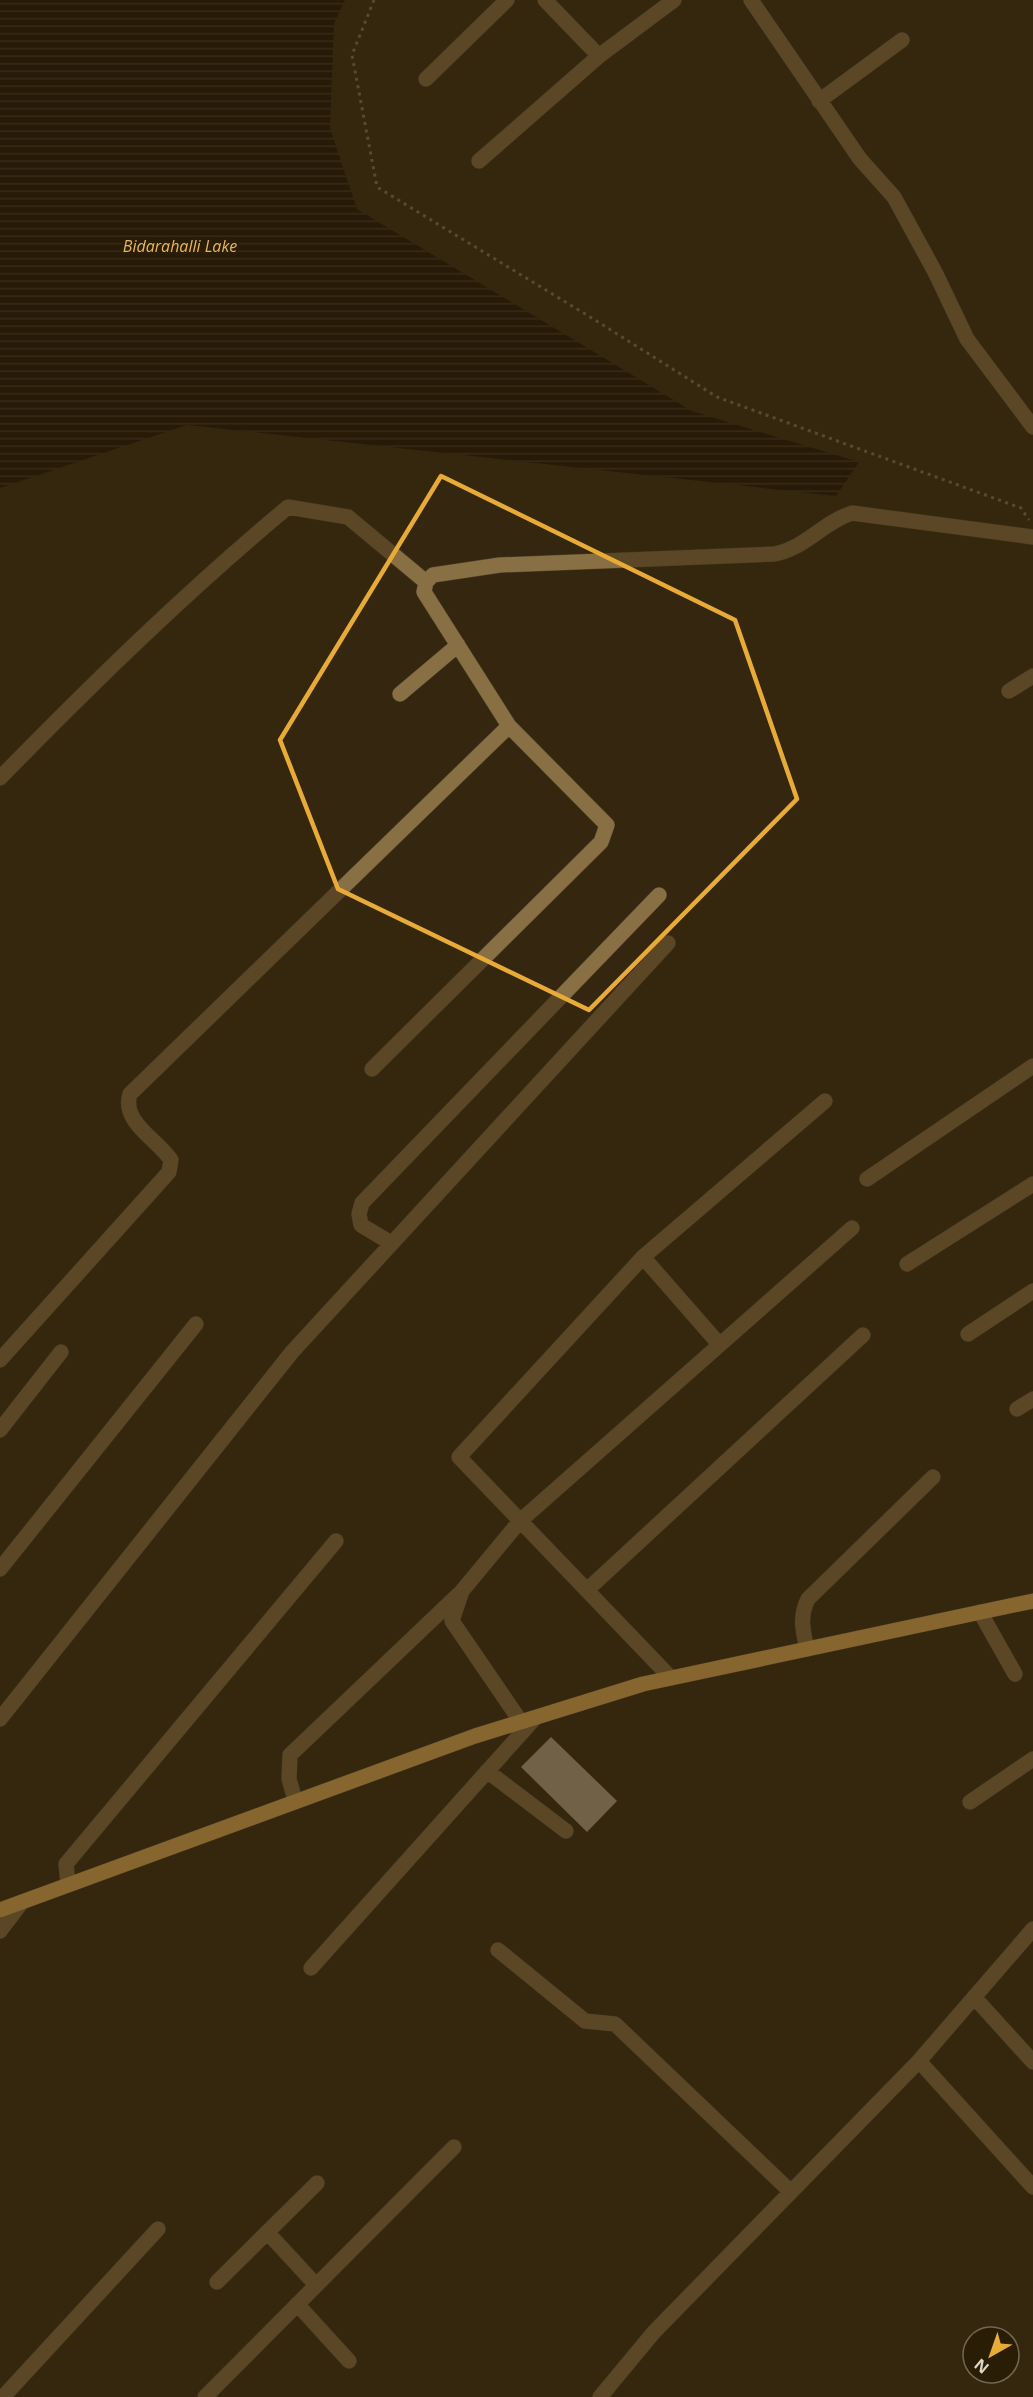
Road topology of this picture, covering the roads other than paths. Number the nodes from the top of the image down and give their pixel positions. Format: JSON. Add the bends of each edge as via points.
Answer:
{"nodes":[{"id":1,"x":507,"y":0,"type":"edge"},
{"id":2,"x":545,"y":0,"type":"edge"},
{"id":3,"x":674,"y":0,"type":"edge"},
{"id":4,"x":751,"y":0,"type":"edge"},
{"id":5,"x":902,"y":40,"type":"dead end"},
{"id":6,"x":599,"y":56,"type":"junction"},
{"id":7,"x":426,"y":80,"type":"dead end"},
{"id":8,"x":819,"y":101,"type":"junction"},
{"id":9,"x":479,"y":161,"type":"dead end"},
{"id":10,"x":1033,"y":427,"type":"edge"},
{"id":11,"x":1033,"y":537,"type":"edge"},
{"id":12,"x":426,"y":582,"type":"junction"},
{"id":13,"x":458,"y":645,"type":"junction"},
{"id":14,"x":1033,"y":676,"type":"edge"},
{"id":15,"x":1009,"y":691,"type":"dead end"},
{"id":16,"x":400,"y":694,"type":"dead end"},
{"id":17,"x":509,"y":726,"type":"junction"},
{"id":18,"x":0,"y":778,"type":"edge"},
{"id":19,"x":659,"y":896,"type":"dead end"},
{"id":20,"x":668,"y":943,"type":"dead end"},
{"id":21,"x":1033,"y":1066,"type":"edge"},
{"id":22,"x":372,"y":1070,"type":"dead end"},
{"id":23,"x":825,"y":1101,"type":"dead end"},
{"id":24,"x":867,"y":1179,"type":"dead end"},
{"id":25,"x":1033,"y":1184,"type":"edge"},
{"id":26,"x":852,"y":1228,"type":"dead end"},
{"id":27,"x":390,"y":1243,"type":"junction"},
{"id":28,"x":643,"y":1257,"type":"junction"},
{"id":29,"x":907,"y":1264,"type":"dead end"},
{"id":30,"x":1033,"y":1291,"type":"edge"},
{"id":31,"x":196,"y":1324,"type":"dead end"},
{"id":32,"x":968,"y":1334,"type":"dead end"},
{"id":33,"x":863,"y":1335,"type":"dead end"},
{"id":34,"x":719,"y":1344,"type":"junction"},
{"id":35,"x":61,"y":1352,"type":"dead end"},
{"id":36,"x":0,"y":1360,"type":"edge"},
{"id":37,"x":1033,"y":1400,"type":"edge"},
{"id":38,"x":1017,"y":1410,"type":"dead end"},
{"id":39,"x":0,"y":1430,"type":"edge"},
{"id":40,"x":933,"y":1476,"type":"dead end"},
{"id":41,"x":520,"y":1521,"type":"junction"},
{"id":42,"x":336,"y":1541,"type":"dead end"},
{"id":43,"x":0,"y":1569,"type":"edge"},
{"id":44,"x":587,"y":1590,"type":"junction"},
{"id":45,"x":462,"y":1591,"type":"junction"},
{"id":46,"x":1033,"y":1601,"type":"edge"},
{"id":47,"x":980,"y":1612,"type":"junction"},
{"id":48,"x":807,"y":1649,"type":"junction"},
{"id":49,"x":1015,"y":1674,"type":"dead end"},
{"id":50,"x":671,"y":1678,"type":"junction"},
{"id":51,"x":0,"y":1719,"type":"edge"},
{"id":52,"x":528,"y":1720,"type":"junction"},
{"id":53,"x":1033,"y":1759,"type":"edge"},
{"id":54,"x":487,"y":1771,"type":"junction"},
{"id":55,"x":295,"y":1800,"type":"junction"},
{"id":56,"x":970,"y":1802,"type":"dead end"},
{"id":57,"x":566,"y":1831,"type":"dead end"},
{"id":58,"x":68,"y":1884,"type":"junction"},
{"id":59,"x":22,"y":1902,"type":"junction"},
{"id":60,"x":0,"y":1910,"type":"edge"},
{"id":61,"x":1033,"y":1929,"type":"edge"},
{"id":62,"x":0,"y":1931,"type":"edge"},
{"id":63,"x":498,"y":1950,"type":"dead end"},
{"id":64,"x":311,"y":1968,"type":"dead end"},
{"id":65,"x":974,"y":1997,"type":"junction"},
{"id":66,"x":919,"y":2061,"type":"junction"},
{"id":67,"x":1033,"y":2062,"type":"edge"},
{"id":68,"x":454,"y":2147,"type":"dead end"},
{"id":69,"x":317,"y":2183,"type":"dead end"},
{"id":70,"x":1033,"y":2187,"type":"edge"},
{"id":71,"x":791,"y":2192,"type":"junction"},
{"id":72,"x":158,"y":2229,"type":"dead end"},
{"id":73,"x":267,"y":2232,"type":"junction"},
{"id":74,"x":217,"y":2282,"type":"dead end"},
{"id":75,"x":316,"y":2285,"type":"junction"},
{"id":76,"x":297,"y":2304,"type":"junction"},
{"id":77,"x":349,"y":2361,"type":"dead end"},
{"id":78,"x":3,"y":2397,"type":"edge"},
{"id":79,"x":205,"y":2397,"type":"edge"},
{"id":80,"x":600,"y":2397,"type":"edge"}],
"edges":[{"from":1,"to":7,"type":"street"},
{"from":2,"to":6,"type":"street"},
{"from":3,"to":6,"type":"street"},
{"from":4,"to":8,"type":"street"},
{"from":5,"to":8,"type":"street"},
{"from":6,"to":9,"type":"street"},
{"from":8,"to":10,"type":"street","via":[[860,159],[894,197],[967,339]]},
{"from":11,"to":12,"type":"street","via":[[852,513],[827,524],[806,543],[775,554],[500,565],[433,575]]},
{"from":12,"to":13,"type":"street","via":[[424,591]]},
{"from":12,"to":18,"type":"street","via":[[348,517],[288,507],[223,562],[77,699]]},
{"from":13,"to":16,"type":"street"},
{"from":13,"to":17,"type":"street"},
{"from":14,"to":15,"type":"street"},
{"from":17,"to":22,"type":"street","via":[[607,825],[601,842]]},
{"from":17,"to":36,"type":"street","via":[[130,1094],[130,1116],[164,1149],[171,1160],[169,1172]]},
{"from":19,"to":27,"type":"street","via":[[362,1203],[358,1214],[361,1225]]},
{"from":20,"to":27,"type":"street"},
{"from":21,"to":24,"type":"street"},
{"from":23,"to":28,"type":"street"},
{"from":25,"to":29,"type":"street"},
{"from":26,"to":34,"type":"street"},
{"from":27,"to":51,"type":"street","via":[[288,1357]]},
{"from":28,"to":34,"type":"street"},
{"from":28,"to":41,"type":"street","via":[[459,1457]]},
{"from":30,"to":32,"type":"street"},
{"from":31,"to":43,"type":"street"},
{"from":33,"to":44,"type":"street"},
{"from":34,"to":41,"type":"street"},
{"from":35,"to":39,"type":"street"},
{"from":37,"to":38,"type":"street"},
{"from":40,"to":48,"type":"street","via":[[808,1599],[802,1611]]},
{"from":41,"to":44,"type":"street"},
{"from":41,"to":45,"type":"street"},
{"from":42,"to":58,"type":"street","via":[[66,1864]]},
{"from":44,"to":50,"type":"street"},
{"from":45,"to":52,"type":"street","via":[[452,1621]]},
{"from":45,"to":55,"type":"street","via":[[290,1755],[289,1779]]},
{"from":46,"to":47,"type":"main road"},
{"from":47,"to":48,"type":"main road"},
{"from":47,"to":49,"type":"street"},
{"from":48,"to":50,"type":"main road"},
{"from":50,"to":52,"type":"main road"},
{"from":52,"to":54,"type":"street"},
{"from":52,"to":55,"type":"main road"},
{"from":53,"to":56,"type":"street"},
{"from":54,"to":57,"type":"street"},
{"from":54,"to":64,"type":"street"},
{"from":55,"to":58,"type":"main road"},
{"from":58,"to":59,"type":"main road"},
{"from":59,"to":60,"type":"main road"},
{"from":59,"to":62,"type":"street"},
{"from":61,"to":65,"type":"street"},
{"from":63,"to":71,"type":"street","via":[[585,2021],[615,2024]]},
{"from":65,"to":66,"type":"street"},
{"from":65,"to":67,"type":"street"},
{"from":66,"to":70,"type":"street"},
{"from":66,"to":71,"type":"street"},
{"from":68,"to":75,"type":"street"},
{"from":69,"to":73,"type":"street"},
{"from":71,"to":80,"type":"street","via":[[654,2332]]},
{"from":72,"to":78,"type":"street"},
{"from":73,"to":74,"type":"street"},
{"from":73,"to":75,"type":"street"},
{"from":75,"to":76,"type":"street"},
{"from":76,"to":77,"type":"street"},
{"from":76,"to":79,"type":"street"}]}
